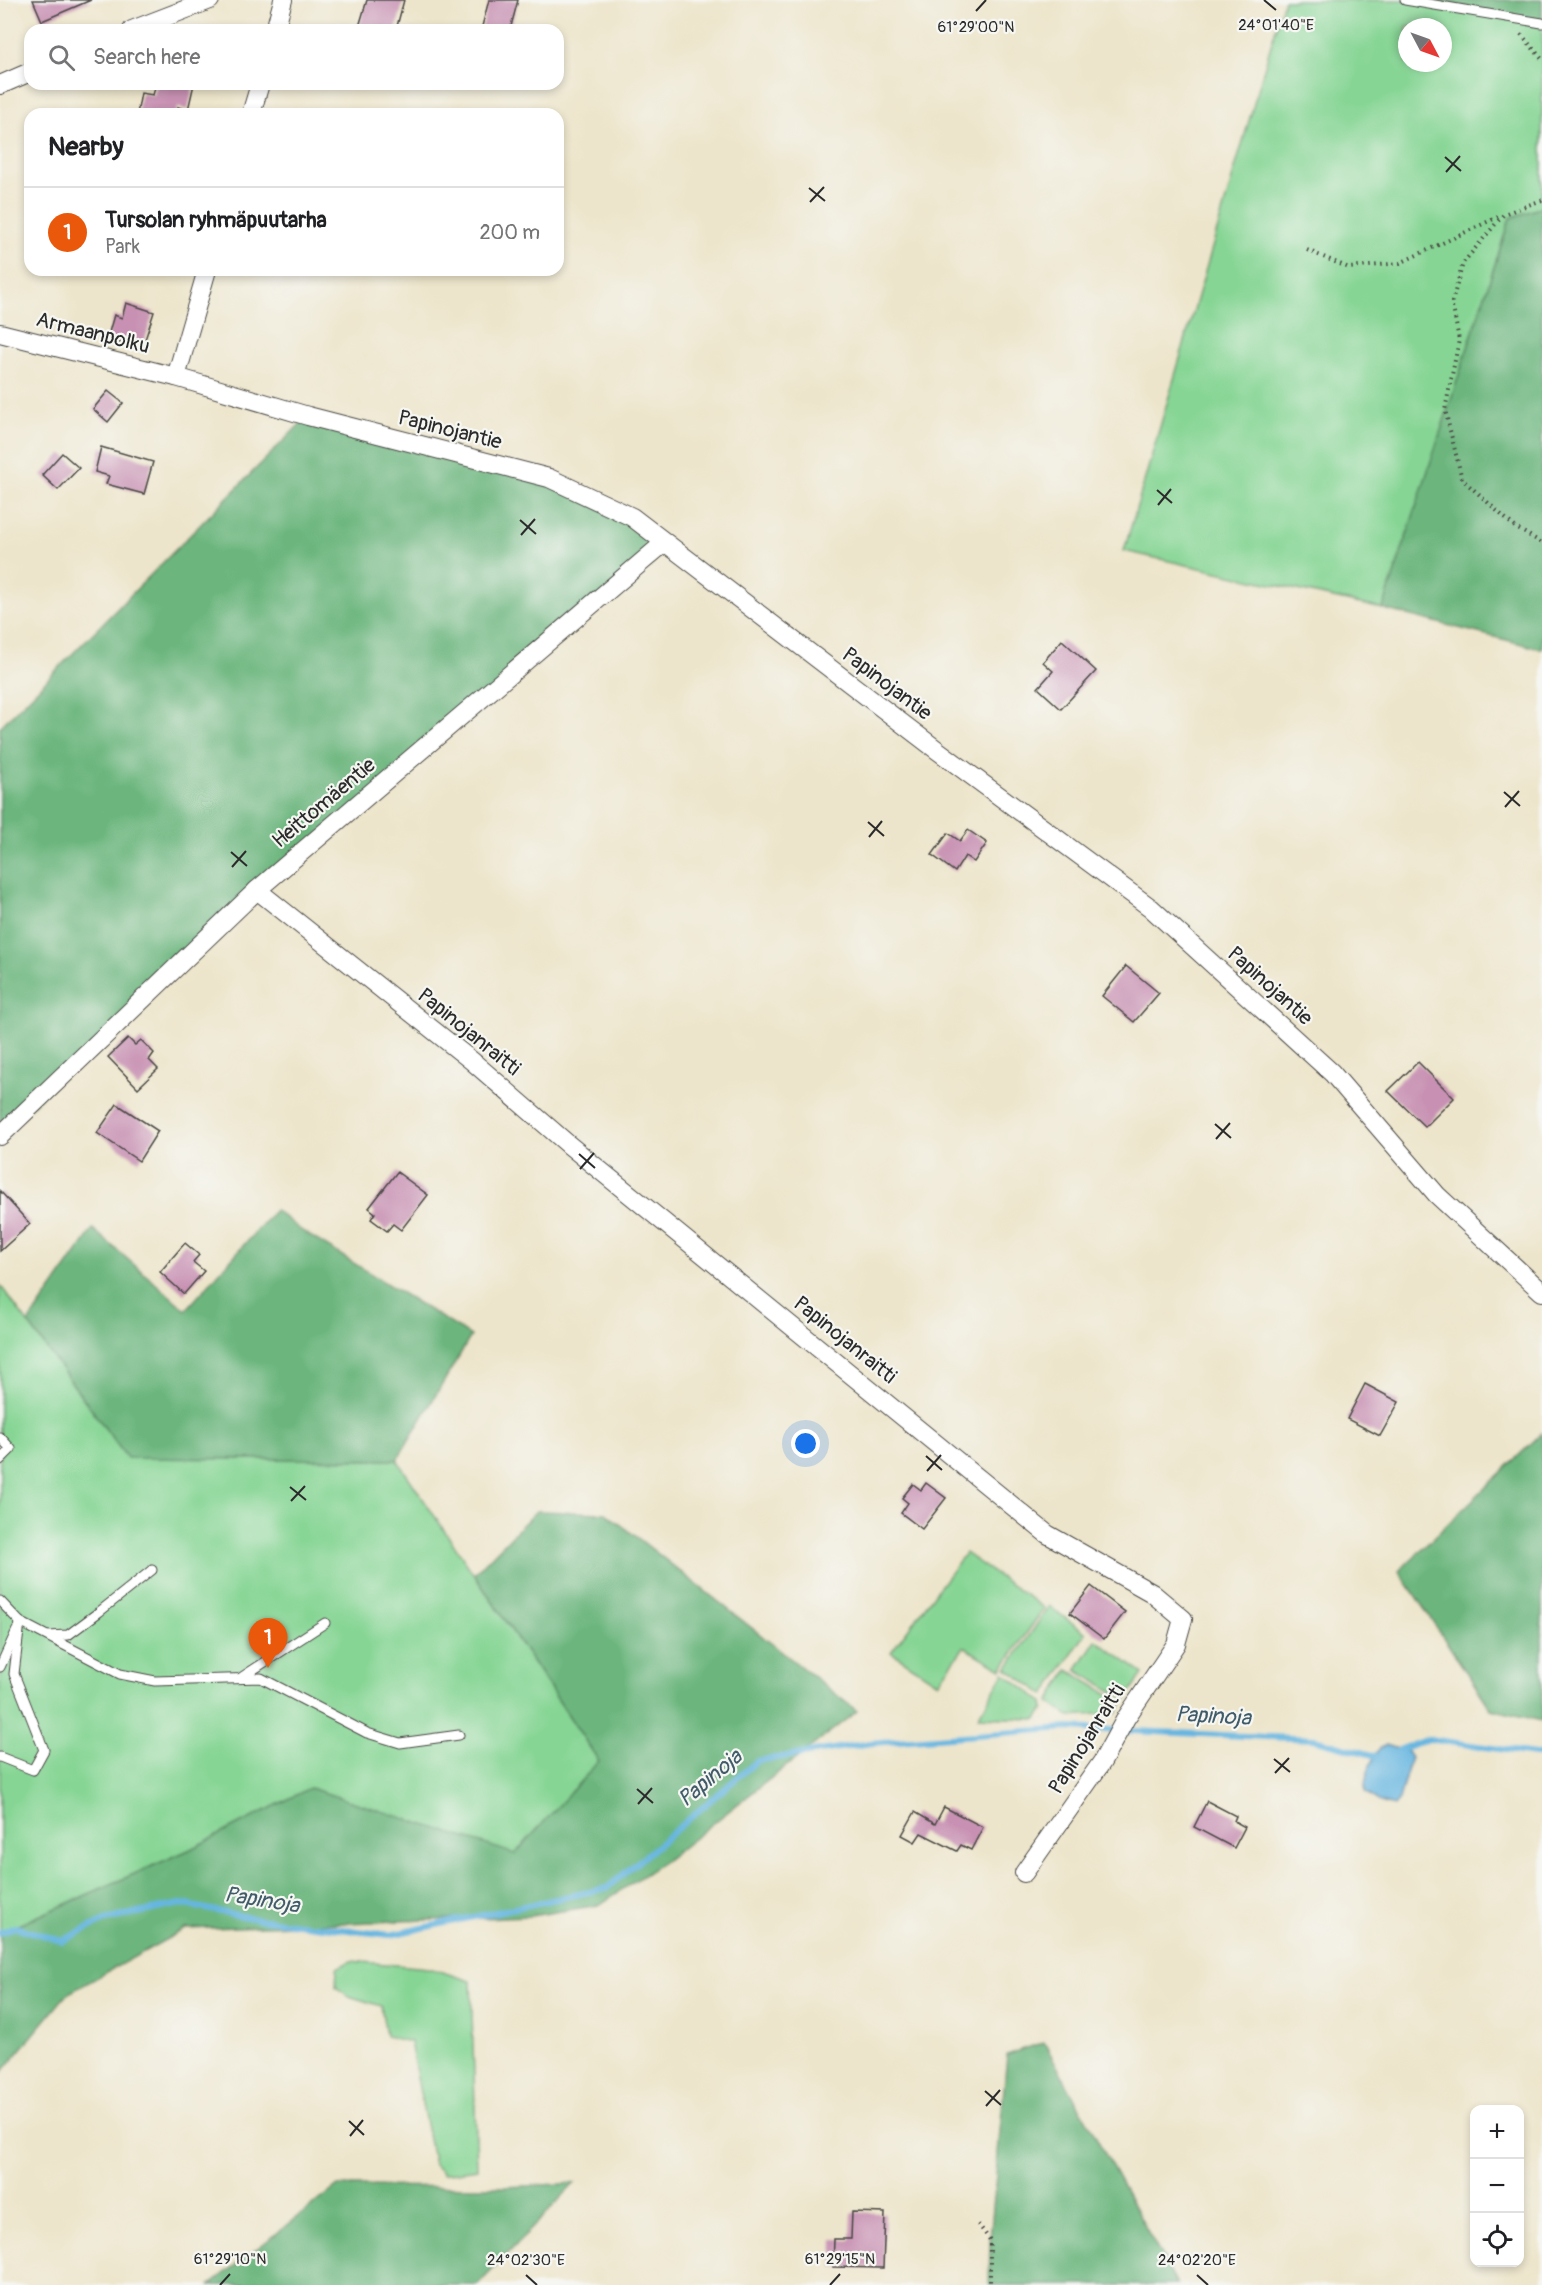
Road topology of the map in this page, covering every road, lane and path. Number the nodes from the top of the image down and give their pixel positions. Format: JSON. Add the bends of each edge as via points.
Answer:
{"nodes":[{"id":1,"x":210,"y":0,"type":"edge"},
{"id":2,"x":283,"y":0,"type":"edge"},
{"id":3,"x":1405,"y":0,"type":"edge"},
{"id":4,"x":1504,"y":16,"type":"junction"},
{"id":5,"x":1542,"y":22,"type":"edge"},
{"id":6,"x":148,"y":24,"type":"edge"},
{"id":7,"x":277,"y":24,"type":"edge"},
{"id":8,"x":1542,"y":59,"type":"edge"},
{"id":9,"x":24,"y":75,"type":"edge"},
{"id":10,"x":0,"y":85,"type":"edge"},
{"id":11,"x":258,"y":90,"type":"edge"},
{"id":12,"x":253,"y":108,"type":"edge"},
{"id":13,"x":1542,"y":200,"type":"edge"},
{"id":14,"x":1504,"y":214,"type":"junction"},
{"id":15,"x":1307,"y":250,"type":"dead end"},
{"id":16,"x":205,"y":276,"type":"edge"},
{"id":17,"x":0,"y":333,"type":"edge"},
{"id":18,"x":176,"y":377,"type":"junction"},
{"id":19,"x":664,"y":543,"type":"junction"},
{"id":20,"x":1542,"y":543,"type":"edge"},
{"id":21,"x":257,"y":890,"type":"junction"},
{"id":22,"x":0,"y":1136,"type":"edge"},
{"id":23,"x":1542,"y":1292,"type":"edge"},
{"id":24,"x":0,"y":1437,"type":"edge"},
{"id":25,"x":0,"y":1460,"type":"edge"},
{"id":26,"x":152,"y":1570,"type":"dead end"},
{"id":27,"x":0,"y":1601,"type":"edge"},
{"id":28,"x":20,"y":1622,"type":"junction"},
{"id":29,"x":325,"y":1623,"type":"dead end"},
{"id":30,"x":46,"y":1636,"type":"junction"},
{"id":31,"x":0,"y":1666,"type":"edge"},
{"id":32,"x":240,"y":1678,"type":"junction"},
{"id":33,"x":459,"y":1735,"type":"dead end"},
{"id":34,"x":0,"y":1757,"type":"edge"},
{"id":35,"x":1024,"y":1873,"type":"dead end"},
{"id":36,"x":978,"y":2224,"type":"dead end"},
{"id":37,"x":990,"y":2285,"type":"edge"}],
"edges":[{"from":1,"to":6,"type":"street"},
{"from":2,"to":7,"type":"street"},
{"from":3,"to":4,"type":"lane"},
{"from":4,"to":5,"type":"lane"},
{"from":4,"to":8,"type":"path"},
{"from":9,"to":10,"type":"street"},
{"from":11,"to":12,"type":"street"},
{"from":13,"to":14,"type":"path"},
{"from":14,"to":15,"type":"path","via":[[1400,263],[1349,268]]},
{"from":14,"to":20,"type":"path","via":[[1463,262],[1452,302],[1459,340],[1445,410],[1462,479],[1516,528]]},
{"from":16,"to":18,"type":"street"},
{"from":17,"to":18,"type":"street","name":"Armaanpolku"},
{"from":18,"to":19,"type":"street","name":"Papinojantie","via":[[308,416],[549,478],[632,517]]},
{"from":19,"to":21,"type":"street","name":"Heittomäentie"},
{"from":19,"to":23,"type":"street","name":"Papinojantie","via":[[1151,908],[1332,1073],[1437,1195]]},
{"from":21,"to":22,"type":"street","name":"Heittomäentie"},
{"from":21,"to":35,"type":"street","name":"Papinojanraitti","via":[[472,1061],[569,1145],[1047,1534],[1152,1593],[1183,1619],[1176,1644],[1126,1718],[1102,1762]]},
{"from":24,"to":25,"type":"lane","via":[[11,1449]]},
{"from":26,"to":30,"type":"lane","via":[[68,1635]]},
{"from":27,"to":28,"type":"lane"},
{"from":28,"to":30,"type":"lane"},
{"from":28,"to":31,"type":"lane"},
{"from":28,"to":34,"type":"lane","via":[[14,1674],[44,1750],[33,1770]]},
{"from":29,"to":32,"type":"lane"},
{"from":30,"to":32,"type":"lane","via":[[120,1674],[143,1679]]},
{"from":32,"to":33,"type":"lane","via":[[261,1678],[368,1733],[399,1743]]},
{"from":36,"to":37,"type":"path","via":[[990,2240]]}]}
